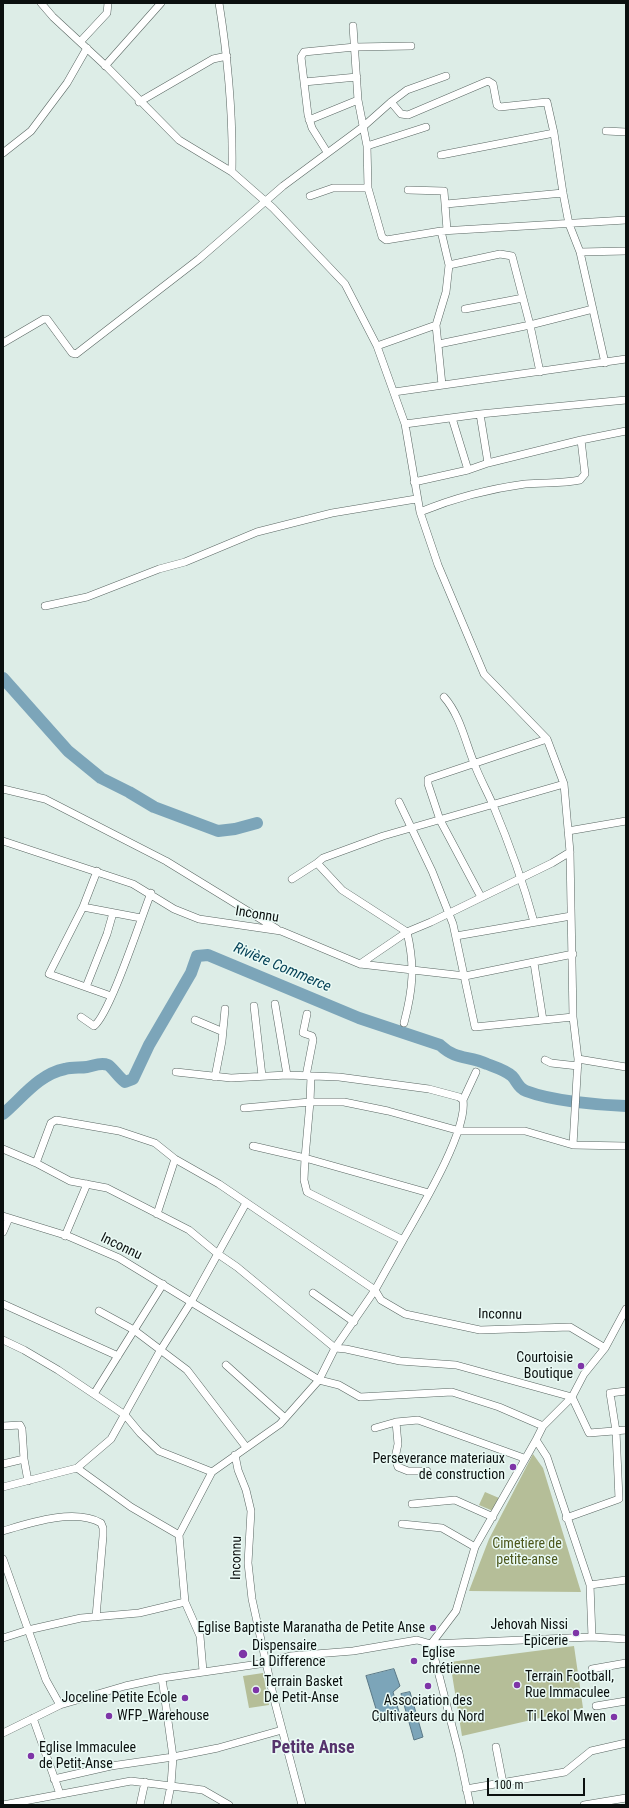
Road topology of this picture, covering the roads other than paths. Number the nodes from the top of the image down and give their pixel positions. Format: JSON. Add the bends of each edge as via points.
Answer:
{"nodes":[{"id":1,"x":41,"y":3,"type":"edge"},
{"id":2,"x":108,"y":3,"type":"edge"},
{"id":3,"x":161,"y":3,"type":"edge"},
{"id":4,"x":219,"y":3,"type":"edge"},
{"id":5,"x":353,"y":26,"type":"dead end"},
{"id":6,"x":80,"y":42,"type":"junction"},
{"id":7,"x":411,"y":46,"type":"dead end"},
{"id":8,"x":355,"y":47,"type":"junction"},
{"id":9,"x":87,"y":48,"type":"junction"},
{"id":10,"x":227,"y":56,"type":"junction"},
{"id":11,"x":105,"y":66,"type":"junction"},
{"id":12,"x":446,"y":76,"type":"dead end"},
{"id":13,"x":356,"y":77,"type":"junction"},
{"id":14,"x":304,"y":82,"type":"junction"},
{"id":15,"x":358,"y":100,"type":"junction"},
{"id":16,"x":140,"y":102,"type":"junction"},
{"id":17,"x":391,"y":102,"type":"junction"},
{"id":18,"x":309,"y":120,"type":"junction"},
{"id":19,"x":364,"y":126,"type":"junction"},
{"id":20,"x":426,"y":127,"type":"dead end"},
{"id":21,"x":606,"y":131,"type":"dead end"},
{"id":22,"x":626,"y":132,"type":"edge"},
{"id":23,"x":554,"y":133,"type":"junction"},
{"id":24,"x":368,"y":146,"type":"junction"},
{"id":25,"x":327,"y":152,"type":"junction"},
{"id":26,"x":3,"y":153,"type":"edge"},
{"id":27,"x":441,"y":155,"type":"dead end"},
{"id":28,"x":232,"y":172,"type":"junction"},
{"id":29,"x":368,"y":188,"type":"junction"},
{"id":30,"x":408,"y":190,"type":"dead end"},
{"id":31,"x":562,"y":193,"type":"junction"},
{"id":32,"x":310,"y":196,"type":"dead end"},
{"id":33,"x":265,"y":201,"type":"junction"},
{"id":34,"x":446,"y":204,"type":"junction"},
{"id":35,"x":626,"y":220,"type":"edge"},
{"id":36,"x":569,"y":224,"type":"junction"},
{"id":37,"x":444,"y":231,"type":"junction"},
{"id":38,"x":626,"y":251,"type":"edge"},
{"id":39,"x":580,"y":252,"type":"junction"},
{"id":40,"x":449,"y":265,"type":"junction"},
{"id":41,"x":523,"y":298,"type":"junction"},
{"id":42,"x":465,"y":309,"type":"dead end"},
{"id":43,"x":593,"y":309,"type":"junction"},
{"id":44,"x":436,"y":325,"type":"junction"},
{"id":45,"x":530,"y":325,"type":"junction"},
{"id":46,"x":3,"y":343,"type":"edge"},
{"id":47,"x":439,"y":344,"type":"junction"},
{"id":48,"x":377,"y":346,"type":"junction"},
{"id":49,"x":626,"y":359,"type":"edge"},
{"id":50,"x":605,"y":363,"type":"junction"},
{"id":51,"x":540,"y":372,"type":"junction"},
{"id":52,"x":442,"y":385,"type":"junction"},
{"id":53,"x":394,"y":392,"type":"junction"},
{"id":54,"x":626,"y":400,"type":"edge"},
{"id":55,"x":480,"y":414,"type":"junction"},
{"id":56,"x":452,"y":418,"type":"junction"},
{"id":57,"x":405,"y":424,"type":"junction"},
{"id":58,"x":626,"y":431,"type":"edge"},
{"id":59,"x":581,"y":440,"type":"junction"},
{"id":60,"x":488,"y":463,"type":"junction"},
{"id":61,"x":468,"y":470,"type":"junction"},
{"id":62,"x":414,"y":482,"type":"junction"},
{"id":63,"x":416,"y":498,"type":"junction"},
{"id":64,"x":420,"y":512,"type":"junction"},
{"id":65,"x":45,"y":606,"type":"dead end"},
{"id":66,"x":444,"y":696,"type":"dead end"},
{"id":67,"x":547,"y":739,"type":"junction"},
{"id":68,"x":474,"y":764,"type":"junction"},
{"id":69,"x":564,"y":784,"type":"junction"},
{"id":70,"x":3,"y":789,"type":"edge"},
{"id":71,"x":399,"y":802,"type":"dead end"},
{"id":72,"x":493,"y":804,"type":"junction"},
{"id":73,"x":440,"y":820,"type":"junction"},
{"id":74,"x":626,"y":822,"type":"edge"},
{"id":75,"x":411,"y":828,"type":"junction"},
{"id":76,"x":568,"y":830,"type":"junction"},
{"id":77,"x":3,"y":841,"type":"edge"},
{"id":78,"x":570,"y":852,"type":"junction"},
{"id":79,"x":317,"y":862,"type":"junction"},
{"id":80,"x":97,"y":871,"type":"junction"},
{"id":81,"x":521,"y":877,"type":"junction"},
{"id":82,"x":292,"y":878,"type":"dead end"},
{"id":83,"x":151,"y":893,"type":"junction"},
{"id":84,"x":481,"y":897,"type":"junction"},
{"id":85,"x":83,"y":907,"type":"junction"},
{"id":86,"x":113,"y":912,"type":"junction"},
{"id":87,"x":449,"y":913,"type":"junction"},
{"id":88,"x":571,"y":916,"type":"junction"},
{"id":89,"x":141,"y":918,"type":"junction"},
{"id":90,"x":534,"y":922,"type":"junction"},
{"id":91,"x":281,"y":931,"type":"junction"},
{"id":92,"x":407,"y":932,"type":"junction"},
{"id":93,"x":456,"y":936,"type":"junction"},
{"id":94,"x":573,"y":954,"type":"junction"},
{"id":95,"x":534,"y":963,"type":"junction"},
{"id":96,"x":360,"y":964,"type":"junction"},
{"id":97,"x":413,"y":971,"type":"junction"},
{"id":98,"x":465,"y":976,"type":"junction"},
{"id":99,"x":86,"y":987,"type":"junction"},
{"id":100,"x":111,"y":996,"type":"junction"},
{"id":101,"x":275,"y":1004,"type":"dead end"},
{"id":102,"x":254,"y":1006,"type":"dead end"},
{"id":103,"x":225,"y":1009,"type":"dead end"},
{"id":104,"x":307,"y":1014,"type":"dead end"},
{"id":105,"x":81,"y":1017,"type":"dead end"},
{"id":106,"x":573,"y":1017,"type":"junction"},
{"id":107,"x":195,"y":1020,"type":"dead end"},
{"id":108,"x":543,"y":1020,"type":"junction"},
{"id":109,"x":404,"y":1023,"type":"dead end"},
{"id":110,"x":221,"y":1031,"type":"junction"},
{"id":111,"x":545,"y":1060,"type":"dead end"},
{"id":112,"x":578,"y":1063,"type":"junction"},
{"id":113,"x":626,"y":1067,"type":"edge"},
{"id":114,"x":176,"y":1072,"type":"dead end"},
{"id":115,"x":476,"y":1072,"type":"dead end"},
{"id":116,"x":287,"y":1075,"type":"junction"},
{"id":117,"x":262,"y":1076,"type":"junction"},
{"id":118,"x":308,"y":1076,"type":"junction"},
{"id":119,"x":215,"y":1077,"type":"junction"},
{"id":120,"x":463,"y":1100,"type":"junction"},
{"id":121,"x":310,"y":1102,"type":"junction"},
{"id":122,"x":244,"y":1108,"type":"dead end"},
{"id":123,"x":457,"y":1130,"type":"junction"},
{"id":124,"x":573,"y":1145,"type":"junction"},
{"id":125,"x":253,"y":1146,"type":"dead end"},
{"id":126,"x":626,"y":1146,"type":"edge"},
{"id":127,"x":3,"y":1149,"type":"edge"},
{"id":128,"x":305,"y":1158,"type":"junction"},
{"id":129,"x":175,"y":1159,"type":"junction"},
{"id":130,"x":36,"y":1162,"type":"junction"},
{"id":131,"x":87,"y":1184,"type":"junction"},
{"id":132,"x":429,"y":1193,"type":"junction"},
{"id":133,"x":246,"y":1203,"type":"junction"},
{"id":134,"x":156,"y":1214,"type":"junction"},
{"id":135,"x":6,"y":1217,"type":"edge"},
{"id":136,"x":3,"y":1232,"type":"edge"},
{"id":137,"x":65,"y":1236,"type":"junction"},
{"id":138,"x":403,"y":1240,"type":"junction"},
{"id":139,"x":218,"y":1254,"type":"junction"},
{"id":140,"x":163,"y":1284,"type":"junction"},
{"id":141,"x":375,"y":1290,"type":"junction"},
{"id":142,"x":313,"y":1293,"type":"dead end"},
{"id":143,"x":191,"y":1302,"type":"junction"},
{"id":144,"x":3,"y":1304,"type":"edge"},
{"id":145,"x":626,"y":1308,"type":"edge"},
{"id":146,"x":99,"y":1311,"type":"dead end"},
{"id":147,"x":354,"y":1322,"type":"junction"},
{"id":148,"x":134,"y":1330,"type":"junction"},
{"id":149,"x":3,"y":1340,"type":"edge"},
{"id":150,"x":335,"y":1348,"type":"junction"},
{"id":151,"x":605,"y":1348,"type":"junction"},
{"id":152,"x":160,"y":1351,"type":"junction"},
{"id":153,"x":118,"y":1356,"type":"junction"},
{"id":154,"x":226,"y":1365,"type":"dead end"},
{"id":155,"x":319,"y":1380,"type":"junction"},
{"id":156,"x":626,"y":1391,"type":"edge"},
{"id":157,"x":94,"y":1394,"type":"junction"},
{"id":158,"x":572,"y":1397,"type":"junction"},
{"id":159,"x":125,"y":1414,"type":"junction"},
{"id":160,"x":285,"y":1418,"type":"junction"},
{"id":161,"x":396,"y":1422,"type":"junction"},
{"id":162,"x":3,"y":1426,"type":"edge"},
{"id":163,"x":543,"y":1426,"type":"junction"},
{"id":164,"x":375,"y":1428,"type":"dead end"},
{"id":165,"x":626,"y":1430,"type":"edge"},
{"id":166,"x":616,"y":1431,"type":"junction"},
{"id":167,"x":536,"y":1440,"type":"junction"},
{"id":168,"x":246,"y":1447,"type":"junction"},
{"id":169,"x":235,"y":1455,"type":"junction"},
{"id":170,"x":24,"y":1459,"type":"junction"},
{"id":171,"x":524,"y":1459,"type":"junction"},
{"id":172,"x":3,"y":1464,"type":"edge"},
{"id":173,"x":77,"y":1468,"type":"junction"},
{"id":174,"x":427,"y":1471,"type":"dead end"},
{"id":175,"x":212,"y":1472,"type":"junction"},
{"id":176,"x":28,"y":1481,"type":"junction"},
{"id":177,"x":3,"y":1487,"type":"edge"},
{"id":178,"x":412,"y":1504,"type":"dead end"},
{"id":179,"x":493,"y":1517,"type":"junction"},
{"id":180,"x":566,"y":1518,"type":"junction"},
{"id":181,"x":402,"y":1524,"type":"dead end"},
{"id":182,"x":3,"y":1531,"type":"edge"},
{"id":183,"x":179,"y":1535,"type":"junction"},
{"id":184,"x":475,"y":1547,"type":"junction"},
{"id":185,"x":4,"y":1562,"type":"edge"},
{"id":186,"x":626,"y":1580,"type":"edge"},
{"id":187,"x":590,"y":1585,"type":"junction"},
{"id":188,"x":185,"y":1602,"type":"junction"},
{"id":189,"x":96,"y":1617,"type":"junction"},
{"id":190,"x":28,"y":1630,"type":"junction"},
{"id":191,"x":592,"y":1637,"type":"junction"},
{"id":192,"x":3,"y":1638,"type":"edge"},
{"id":193,"x":626,"y":1639,"type":"edge"},
{"id":194,"x":431,"y":1644,"type":"junction"},
{"id":195,"x":266,"y":1663,"type":"junction"},
{"id":196,"x":626,"y":1663,"type":"edge"},
{"id":197,"x":592,"y":1669,"type":"dead end"},
{"id":198,"x":203,"y":1671,"type":"junction"},
{"id":199,"x":162,"y":1678,"type":"junction"},
{"id":200,"x":626,"y":1700,"type":"edge"},
{"id":201,"x":60,"y":1705,"type":"junction"},
{"id":202,"x":596,"y":1706,"type":"dead end"},
{"id":203,"x":33,"y":1718,"type":"junction"},
{"id":204,"x":282,"y":1730,"type":"junction"},
{"id":205,"x":3,"y":1733,"type":"edge"},
{"id":206,"x":626,"y":1743,"type":"edge"},
{"id":207,"x":496,"y":1748,"type":"dead end"},
{"id":208,"x":173,"y":1757,"type":"junction"},
{"id":209,"x":54,"y":1779,"type":"junction"},
{"id":210,"x":145,"y":1782,"type":"junction"},
{"id":211,"x":503,"y":1782,"type":"junction"},
{"id":212,"x":172,"y":1785,"type":"junction"},
{"id":213,"x":466,"y":1788,"type":"junction"},
{"id":214,"x":60,"y":1794,"type":"junction"},
{"id":215,"x":626,"y":1798,"type":"edge"},
{"id":216,"x":20,"y":1803,"type":"edge"},
{"id":217,"x":3,"y":1804,"type":"edge"},
{"id":218,"x":140,"y":1805,"type":"edge"},
{"id":219,"x":167,"y":1805,"type":"edge"},
{"id":220,"x":229,"y":1805,"type":"edge"},
{"id":221,"x":302,"y":1805,"type":"edge"},
{"id":222,"x":470,"y":1805,"type":"edge"},
{"id":223,"x":584,"y":1805,"type":"edge"}],
"edges":[{"from":1,"to":6,"type":"street"},
{"from":2,"to":6,"type":"street","via":[[108,13]]},
{"from":3,"to":11,"type":"street"},
{"from":4,"to":10,"type":"street"},
{"from":5,"to":8,"type":"street"},
{"from":6,"to":9,"type":"street"},
{"from":7,"to":8,"type":"street"},
{"from":8,"to":13,"type":"street"},
{"from":8,"to":14,"type":"street","via":[[304,52],[301,57]]},
{"from":9,"to":11,"type":"street"},
{"from":9,"to":26,"type":"street","via":[[67,83],[31,131]]},
{"from":10,"to":16,"type":"street","via":[[213,59]]},
{"from":10,"to":28,"type":"street"},
{"from":11,"to":16,"type":"street"},
{"from":12,"to":17,"type":"street","via":[[417,85]]},
{"from":13,"to":14,"type":"street"},
{"from":13,"to":15,"type":"street"},
{"from":14,"to":18,"type":"street"},
{"from":15,"to":18,"type":"street"},
{"from":15,"to":19,"type":"street"},
{"from":16,"to":28,"type":"street","via":[[179,140]]},
{"from":17,"to":19,"type":"street"},
{"from":17,"to":23,"type":"street","via":[[404,116],[488,81],[493,84],[497,105],[547,102]]},
{"from":18,"to":25,"type":"street"},
{"from":19,"to":24,"type":"street"},
{"from":19,"to":25,"type":"street"},
{"from":20,"to":24,"type":"street"},
{"from":21,"to":22,"type":"street"},
{"from":23,"to":27,"type":"street"},
{"from":23,"to":31,"type":"street"},
{"from":24,"to":29,"type":"street"},
{"from":25,"to":33,"type":"street"},
{"from":28,"to":33,"type":"street"},
{"from":29,"to":32,"type":"street","via":[[333,188]]},
{"from":29,"to":37,"type":"street","via":[[386,240]]},
{"from":30,"to":34,"type":"street","via":[[442,189],[446,193]]},
{"from":31,"to":34,"type":"street"},
{"from":31,"to":36,"type":"street"},
{"from":33,"to":46,"type":"street","via":[[194,264],[76,354],[72,353],[47,319]]},
{"from":33,"to":48,"type":"street","via":[[345,284]]},
{"from":34,"to":37,"type":"street"},
{"from":35,"to":36,"type":"street"},
{"from":36,"to":37,"type":"street"},
{"from":36,"to":39,"type":"street"},
{"from":37,"to":40,"type":"street"},
{"from":38,"to":39,"type":"street"},
{"from":39,"to":43,"type":"street"},
{"from":40,"to":41,"type":"street","via":[[510,254],[514,260]]},
{"from":40,"to":44,"type":"street","via":[[446,292]]},
{"from":41,"to":42,"type":"street"},
{"from":41,"to":45,"type":"street"},
{"from":43,"to":45,"type":"street"},
{"from":43,"to":50,"type":"street"},
{"from":44,"to":47,"type":"street"},
{"from":44,"to":48,"type":"street"},
{"from":45,"to":47,"type":"street"},
{"from":45,"to":51,"type":"street"},
{"from":47,"to":52,"type":"street"},
{"from":48,"to":53,"type":"street"},
{"from":49,"to":50,"type":"street"},
{"from":50,"to":51,"type":"street"},
{"from":51,"to":52,"type":"street"},
{"from":52,"to":53,"type":"street"},
{"from":53,"to":57,"type":"street"},
{"from":54,"to":55,"type":"street"},
{"from":55,"to":56,"type":"street"},
{"from":55,"to":60,"type":"street"},
{"from":56,"to":57,"type":"street"},
{"from":56,"to":61,"type":"street"},
{"from":57,"to":62,"type":"street"},
{"from":58,"to":59,"type":"street"},
{"from":59,"to":60,"type":"street"},
{"from":59,"to":64,"type":"street","via":[[585,474],[580,480],[490,490],[447,501]]},
{"from":60,"to":61,"type":"street"},
{"from":61,"to":62,"type":"street"},
{"from":62,"to":63,"type":"street"},
{"from":63,"to":64,"type":"street"},
{"from":63,"to":65,"type":"street","via":[[332,513],[271,528],[87,597]]},
{"from":64,"to":67,"type":"street","via":[[438,565],[484,674]]},
{"from":66,"to":68,"type":"street","via":[[462,729]]},
{"from":67,"to":68,"type":"street"},
{"from":67,"to":69,"type":"street"},
{"from":68,"to":72,"type":"street"},
{"from":68,"to":73,"type":"street","via":[[428,779]]},
{"from":69,"to":72,"type":"street"},
{"from":69,"to":76,"type":"street"},
{"from":70,"to":91,"type":"street","via":[[45,799],[166,861]]},
{"from":71,"to":75,"type":"street"},
{"from":72,"to":73,"type":"street"},
{"from":72,"to":81,"type":"street"},
{"from":73,"to":75,"type":"street"},
{"from":73,"to":84,"type":"street"},
{"from":74,"to":76,"type":"street"},
{"from":75,"to":79,"type":"street","via":[[357,845]]},
{"from":75,"to":87,"type":"street"},
{"from":76,"to":78,"type":"street"},
{"from":77,"to":80,"type":"street","name":"Inconnu"},
{"from":78,"to":81,"type":"street"},
{"from":78,"to":88,"type":"street"},
{"from":79,"to":82,"type":"street"},
{"from":79,"to":92,"type":"street","via":[[342,890]]},
{"from":80,"to":83,"type":"street","name":"Inconnu"},
{"from":80,"to":85,"type":"street"},
{"from":81,"to":84,"type":"street"},
{"from":81,"to":90,"type":"street"},
{"from":83,"to":89,"type":"street"},
{"from":83,"to":91,"type":"street","name":"Inconnu","via":[[174,909],[199,919]]},
{"from":84,"to":87,"type":"street"},
{"from":85,"to":86,"type":"street"},
{"from":85,"to":99,"type":"street","via":[[49,974]]},
{"from":86,"to":89,"type":"street"},
{"from":86,"to":99,"type":"street"},
{"from":87,"to":92,"type":"street"},
{"from":87,"to":93,"type":"street"},
{"from":88,"to":90,"type":"street"},
{"from":88,"to":94,"type":"street"},
{"from":89,"to":100,"type":"street"},
{"from":90,"to":93,"type":"street"},
{"from":91,"to":96,"type":"street","name":"Inconnu"},
{"from":92,"to":96,"type":"street"},
{"from":92,"to":97,"type":"street"},
{"from":93,"to":98,"type":"street"},
{"from":94,"to":95,"type":"street","name":"Inconnu"},
{"from":94,"to":106,"type":"street"},
{"from":95,"to":98,"type":"street","name":"Inconnu"},
{"from":95,"to":108,"type":"street"},
{"from":96,"to":97,"type":"street","name":"Inconnu"},
{"from":97,"to":98,"type":"street","name":"Inconnu"},
{"from":97,"to":109,"type":"street"},
{"from":98,"to":108,"type":"street","via":[[475,1028]]},
{"from":99,"to":100,"type":"street"},
{"from":100,"to":105,"type":"street","via":[[99,1022],[94,1026]]},
{"from":101,"to":116,"type":"street"},
{"from":102,"to":117,"type":"street"},
{"from":103,"to":110,"type":"street"},
{"from":104,"to":118,"type":"street","via":[[304,1033],[312,1036],[313,1040]]},
{"from":106,"to":108,"type":"street"},
{"from":106,"to":112,"type":"street"},
{"from":107,"to":110,"type":"street"},
{"from":110,"to":119,"type":"street","via":[[222,1041]]},
{"from":111,"to":112,"type":"street","via":[[551,1063]]},
{"from":112,"to":113,"type":"street"},
{"from":112,"to":124,"type":"street"},
{"from":114,"to":119,"type":"street"},
{"from":115,"to":120,"type":"street"},
{"from":116,"to":117,"type":"street"},
{"from":116,"to":118,"type":"street"},
{"from":117,"to":119,"type":"street"},
{"from":118,"to":120,"type":"street","via":[[397,1084],[429,1089]]},
{"from":118,"to":121,"type":"street"},
{"from":120,"to":123,"type":"street","via":[[464,1107]]},
{"from":121,"to":122,"type":"street"},
{"from":121,"to":123,"type":"street","via":[[351,1104],[388,1111]]},
{"from":121,"to":128,"type":"street"},
{"from":123,"to":124,"type":"street","via":[[525,1131]]},
{"from":123,"to":132,"type":"street"},
{"from":124,"to":126,"type":"street"},
{"from":125,"to":128,"type":"street"},
{"from":127,"to":130,"type":"street"},
{"from":128,"to":132,"type":"street"},
{"from":128,"to":138,"type":"street","via":[[304,1180],[307,1192]]},
{"from":129,"to":130,"type":"street","name":"Inconnu","via":[[155,1143],[138,1137],[101,1127],[56,1120],[51,1124]]},
{"from":129,"to":133,"type":"street","name":"Inconnu"},
{"from":129,"to":134,"type":"street"},
{"from":130,"to":131,"type":"street","via":[[70,1181]]},
{"from":131,"to":134,"type":"street","via":[[107,1188]]},
{"from":131,"to":137,"type":"street"},
{"from":132,"to":138,"type":"street"},
{"from":133,"to":139,"type":"street"},
{"from":133,"to":141,"type":"street","name":"Inconnu"},
{"from":134,"to":139,"type":"street","via":[[189,1230]]},
{"from":135,"to":136,"type":"street","name":"Inconnu"},
{"from":135,"to":137,"type":"street","name":"Inconnu"},
{"from":137,"to":140,"type":"street","name":"Inconnu","via":[[119,1258]]},
{"from":138,"to":141,"type":"street"},
{"from":139,"to":143,"type":"street"},
{"from":139,"to":150,"type":"street"},
{"from":140,"to":143,"type":"street","name":"Inconnu"},
{"from":140,"to":148,"type":"street"},
{"from":141,"to":147,"type":"street"},
{"from":141,"to":151,"type":"street","name":"Inconnu","via":[[381,1300],[405,1314],[480,1330],[570,1327]]},
{"from":142,"to":147,"type":"street"},
{"from":143,"to":152,"type":"street"},
{"from":143,"to":155,"type":"street","name":"Inconnu"},
{"from":144,"to":153,"type":"street"},
{"from":145,"to":151,"type":"street"},
{"from":146,"to":148,"type":"street"},
{"from":147,"to":150,"type":"street"},
{"from":148,"to":152,"type":"street"},
{"from":148,"to":153,"type":"street"},
{"from":149,"to":157,"type":"street","via":[[24,1350]]},
{"from":150,"to":155,"type":"street"},
{"from":150,"to":158,"type":"street","via":[[400,1361],[456,1365]]},
{"from":151,"to":158,"type":"street","via":[[584,1374]]},
{"from":152,"to":159,"type":"street"},
{"from":152,"to":168,"type":"street","via":[[187,1370]]},
{"from":153,"to":157,"type":"street"},
{"from":154,"to":160,"type":"street"},
{"from":155,"to":160,"type":"street"},
{"from":155,"to":163,"type":"street","name":"Inconnu","via":[[339,1385],[360,1397],[452,1392]]},
{"from":156,"to":166,"type":"street","via":[[610,1393]]},
{"from":157,"to":159,"type":"street"},
{"from":158,"to":163,"type":"street"},
{"from":158,"to":166,"type":"street","via":[[590,1433]]},
{"from":159,"to":173,"type":"street","via":[[111,1439]]},
{"from":159,"to":175,"type":"street","via":[[159,1451]]},
{"from":160,"to":168,"type":"street"},
{"from":161,"to":164,"type":"street"},
{"from":161,"to":171,"type":"street","via":[[418,1420]]},
{"from":161,"to":174,"type":"street","via":[[398,1444],[395,1458],[398,1467],[408,1471]]},
{"from":162,"to":170,"type":"street","via":[[20,1425]]},
{"from":163,"to":167,"type":"street"},
{"from":165,"to":166,"type":"street"},
{"from":166,"to":180,"type":"street","via":[[619,1499]]},
{"from":167,"to":171,"type":"street"},
{"from":167,"to":180,"type":"street","via":[[547,1457]]},
{"from":168,"to":169,"type":"street"},
{"from":169,"to":175,"type":"street"},
{"from":169,"to":195,"type":"street","name":"Inconnu","via":[[251,1512],[248,1573]]},
{"from":170,"to":172,"type":"street"},
{"from":170,"to":176,"type":"street"},
{"from":171,"to":179,"type":"street"},
{"from":173,"to":176,"type":"street"},
{"from":173,"to":183,"type":"street","via":[[131,1507]]},
{"from":175,"to":183,"type":"street"},
{"from":176,"to":177,"type":"street"},
{"from":178,"to":179,"type":"street","via":[[455,1500]]},
{"from":179,"to":184,"type":"street"},
{"from":180,"to":187,"type":"street"},
{"from":181,"to":184,"type":"street","via":[[442,1528]]},
{"from":182,"to":189,"type":"street","via":[[51,1518],[87,1519],[101,1523],[103,1536]]},
{"from":183,"to":188,"type":"street"},
{"from":184,"to":194,"type":"street","via":[[456,1611]]},
{"from":185,"to":190,"type":"street"},
{"from":186,"to":187,"type":"street"},
{"from":187,"to":191,"type":"street"},
{"from":188,"to":189,"type":"street","via":[[139,1613]]},
{"from":188,"to":198,"type":"street","via":[[200,1636]]},
{"from":189,"to":190,"type":"street","via":[[80,1618]]},
{"from":190,"to":192,"type":"street"},
{"from":190,"to":201,"type":"street","via":[[46,1680]]},
{"from":191,"to":193,"type":"street"},
{"from":191,"to":194,"type":"street"},
{"from":194,"to":195,"type":"street","via":[[417,1640],[354,1651],[290,1656]]},
{"from":194,"to":213,"type":"street"},
{"from":195,"to":198,"type":"street"},
{"from":195,"to":204,"type":"street","name":"Inconnu"},
{"from":196,"to":197,"type":"street"},
{"from":198,"to":199,"type":"street"},
{"from":199,"to":201,"type":"street"},
{"from":199,"to":208,"type":"street"},
{"from":200,"to":202,"type":"street"},
{"from":201,"to":203,"type":"street"},
{"from":203,"to":205,"type":"street"},
{"from":203,"to":209,"type":"street"},
{"from":204,"to":208,"type":"street","via":[[218,1748]]},
{"from":204,"to":221,"type":"street","name":"Inconnu"},
{"from":206,"to":211,"type":"street","via":[[592,1751],[565,1772]]},
{"from":207,"to":211,"type":"street"},
{"from":208,"to":209,"type":"street","via":[[111,1766]]},
{"from":208,"to":212,"type":"street"},
{"from":209,"to":214,"type":"street"},
{"from":210,"to":212,"type":"street"},
{"from":210,"to":214,"type":"street","via":[[131,1781]]},
{"from":210,"to":218,"type":"street"},
{"from":211,"to":213,"type":"street"},
{"from":212,"to":219,"type":"street"},
{"from":212,"to":220,"type":"street","via":[[203,1790]]},
{"from":213,"to":222,"type":"street"},
{"from":214,"to":216,"type":"street"},
{"from":215,"to":223,"type":"street"},
{"from":216,"to":217,"type":"street"}]}
